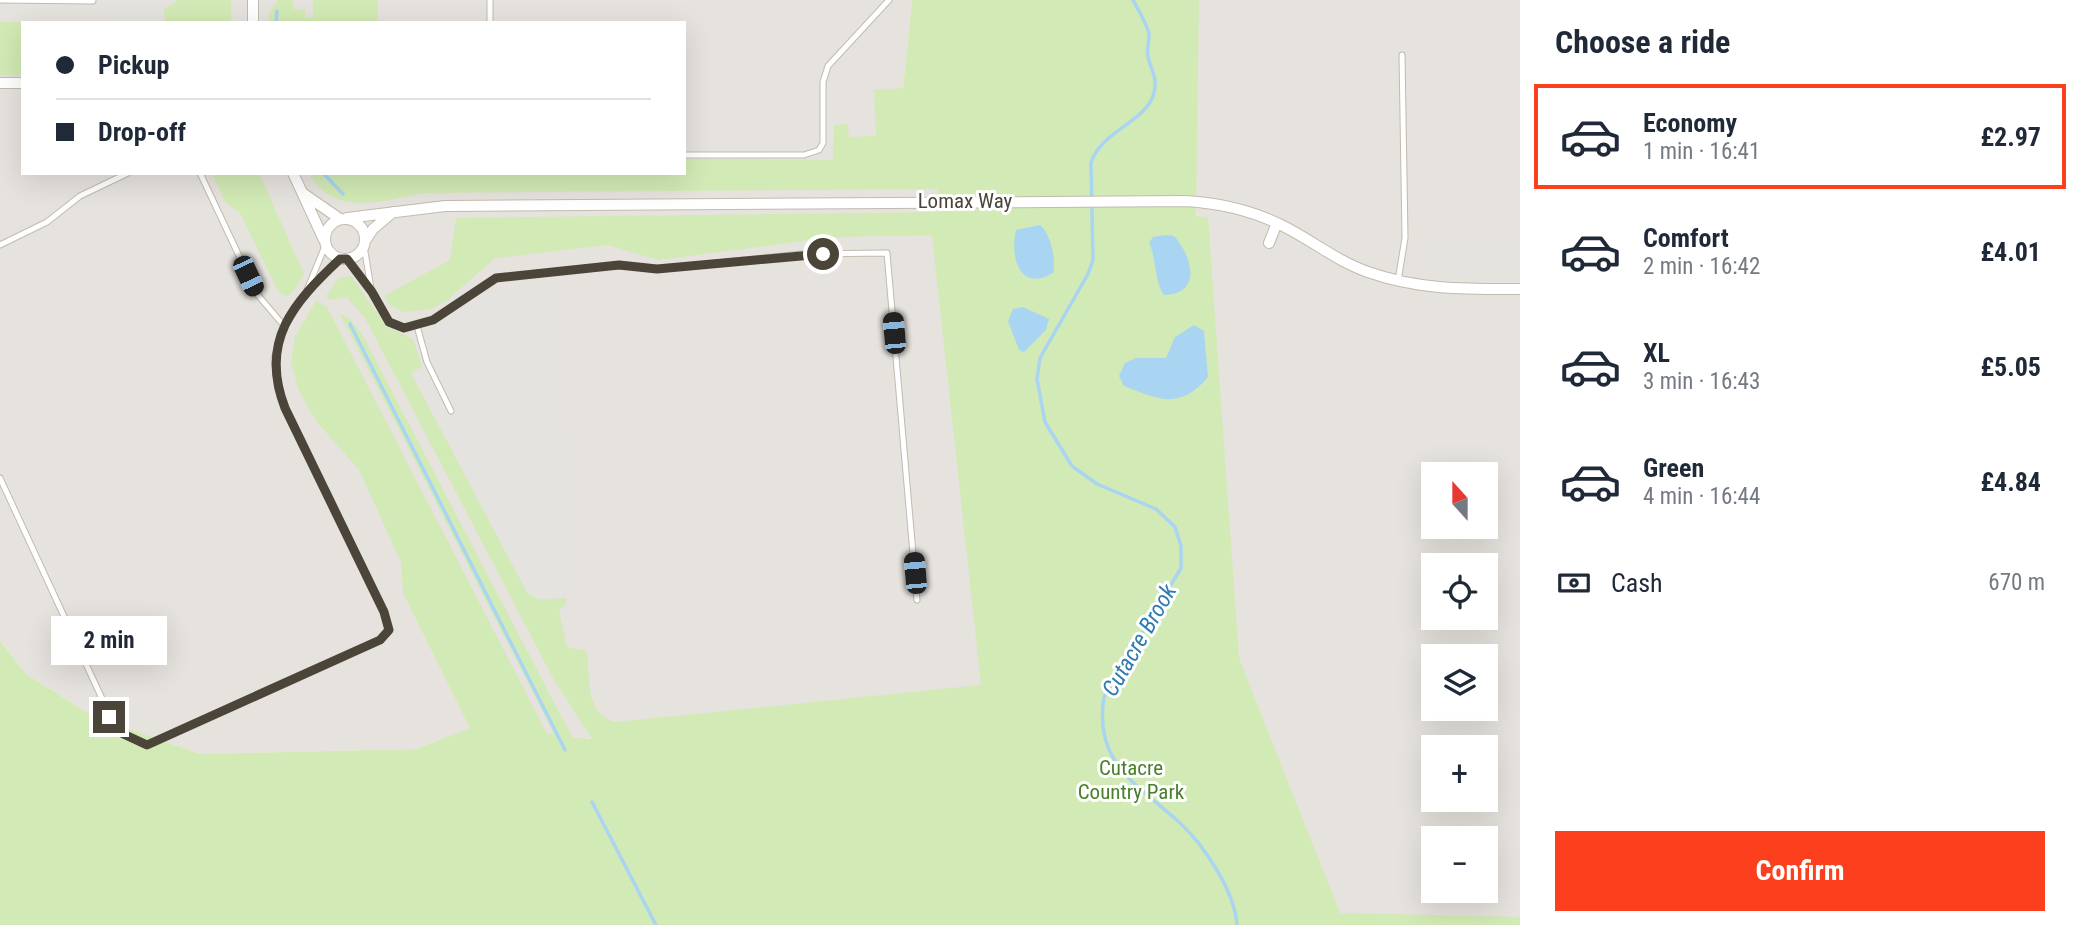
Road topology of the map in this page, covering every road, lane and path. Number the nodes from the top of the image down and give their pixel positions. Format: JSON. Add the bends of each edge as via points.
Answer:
{"nodes":[{"id":1,"x":253,"y":0,"type":"edge"},
{"id":2,"x":490,"y":0,"type":"edge"},
{"id":3,"x":890,"y":0,"type":"edge"},
{"id":4,"x":0,"y":1,"type":"edge"},
{"id":5,"x":93,"y":1,"type":"edge"},
{"id":6,"x":253,"y":21,"type":"edge"},
{"id":7,"x":490,"y":21,"type":"edge"},
{"id":8,"x":1402,"y":55,"type":"dead end"},
{"id":9,"x":0,"y":83,"type":"edge"},
{"id":10,"x":21,"y":83,"type":"edge"},
{"id":11,"x":686,"y":155,"type":"edge"},
{"id":12,"x":124,"y":175,"type":"edge"},
{"id":13,"x":201,"y":175,"type":"edge"},
{"id":14,"x":294,"y":175,"type":"edge"},
{"id":15,"x":304,"y":194,"type":"junction"},
{"id":16,"x":393,"y":212,"type":"junction"},
{"id":17,"x":343,"y":218,"type":"junction"},
{"id":18,"x":1277,"y":223,"type":"junction"},
{"id":19,"x":325,"y":243,"type":"junction"},
{"id":20,"x":1269,"y":243,"type":"dead end"},
{"id":21,"x":364,"y":244,"type":"junction"},
{"id":22,"x":0,"y":245,"type":"edge"},
{"id":23,"x":344,"y":259,"type":"junction"},
{"id":24,"x":1398,"y":281,"type":"junction"},
{"id":25,"x":1520,"y":289,"type":"edge"},
{"id":26,"x":307,"y":290,"type":"junction"},
{"id":27,"x":372,"y":292,"type":"junction"},
{"id":28,"x":417,"y":326,"type":"junction"},
{"id":29,"x":285,"y":327,"type":"junction"},
{"id":30,"x":451,"y":411,"type":"dead end"},
{"id":31,"x":0,"y":478,"type":"edge"},
{"id":32,"x":917,"y":600,"type":"dead end"}],
"edges":[{"from":1,"to":6,"type":"street"},
{"from":2,"to":7,"type":"lane"},
{"from":3,"to":11,"type":"lane","via":[[828,66],[819,150],[804,155]]},
{"from":4,"to":5,"type":"lane"},
{"from":8,"to":24,"type":"lane","via":[[1405,238]]},
{"from":9,"to":10,"type":"street"},
{"from":12,"to":22,"type":"lane"},
{"from":13,"to":29,"type":"lane","via":[[257,294]]},
{"from":14,"to":15,"type":"street"},
{"from":15,"to":17,"type":"street"},
{"from":15,"to":19,"type":"street"},
{"from":16,"to":17,"type":"street","name":"Lomax Way"},
{"from":16,"to":18,"type":"street","name":"Lomax Way","via":[[446,205],[1121,200],[1209,203]]},
{"from":16,"to":21,"type":"street"},
{"from":17,"to":19,"type":"street","via":[[328,226]]},
{"from":17,"to":21,"type":"street","via":[[363,229]]},
{"from":18,"to":20,"type":"street"},
{"from":18,"to":24,"type":"street","name":"Lomax Way","via":[[1365,271]]},
{"from":19,"to":23,"type":"street"},
{"from":19,"to":26,"type":"lane"},
{"from":21,"to":23,"type":"street","via":[[357,255]]},
{"from":21,"to":27,"type":"lane"},
{"from":23,"to":26,"type":"lane"},
{"from":23,"to":27,"type":"lane"},
{"from":24,"to":25,"type":"street","name":"Lomax Way","via":[[1447,289]]},
{"from":26,"to":29,"type":"lane"},
{"from":27,"to":28,"type":"lane","via":[[389,322],[404,328]]},
{"from":28,"to":30,"type":"lane","via":[[427,362]]},
{"from":28,"to":32,"type":"lane","via":[[496,278],[619,265],[657,269],[802,254],[887,253]]},
{"from":29,"to":31,"type":"lane","via":[[274,359],[278,389],[384,612],[389,630],[380,640],[147,745],[117,731]]}]}
